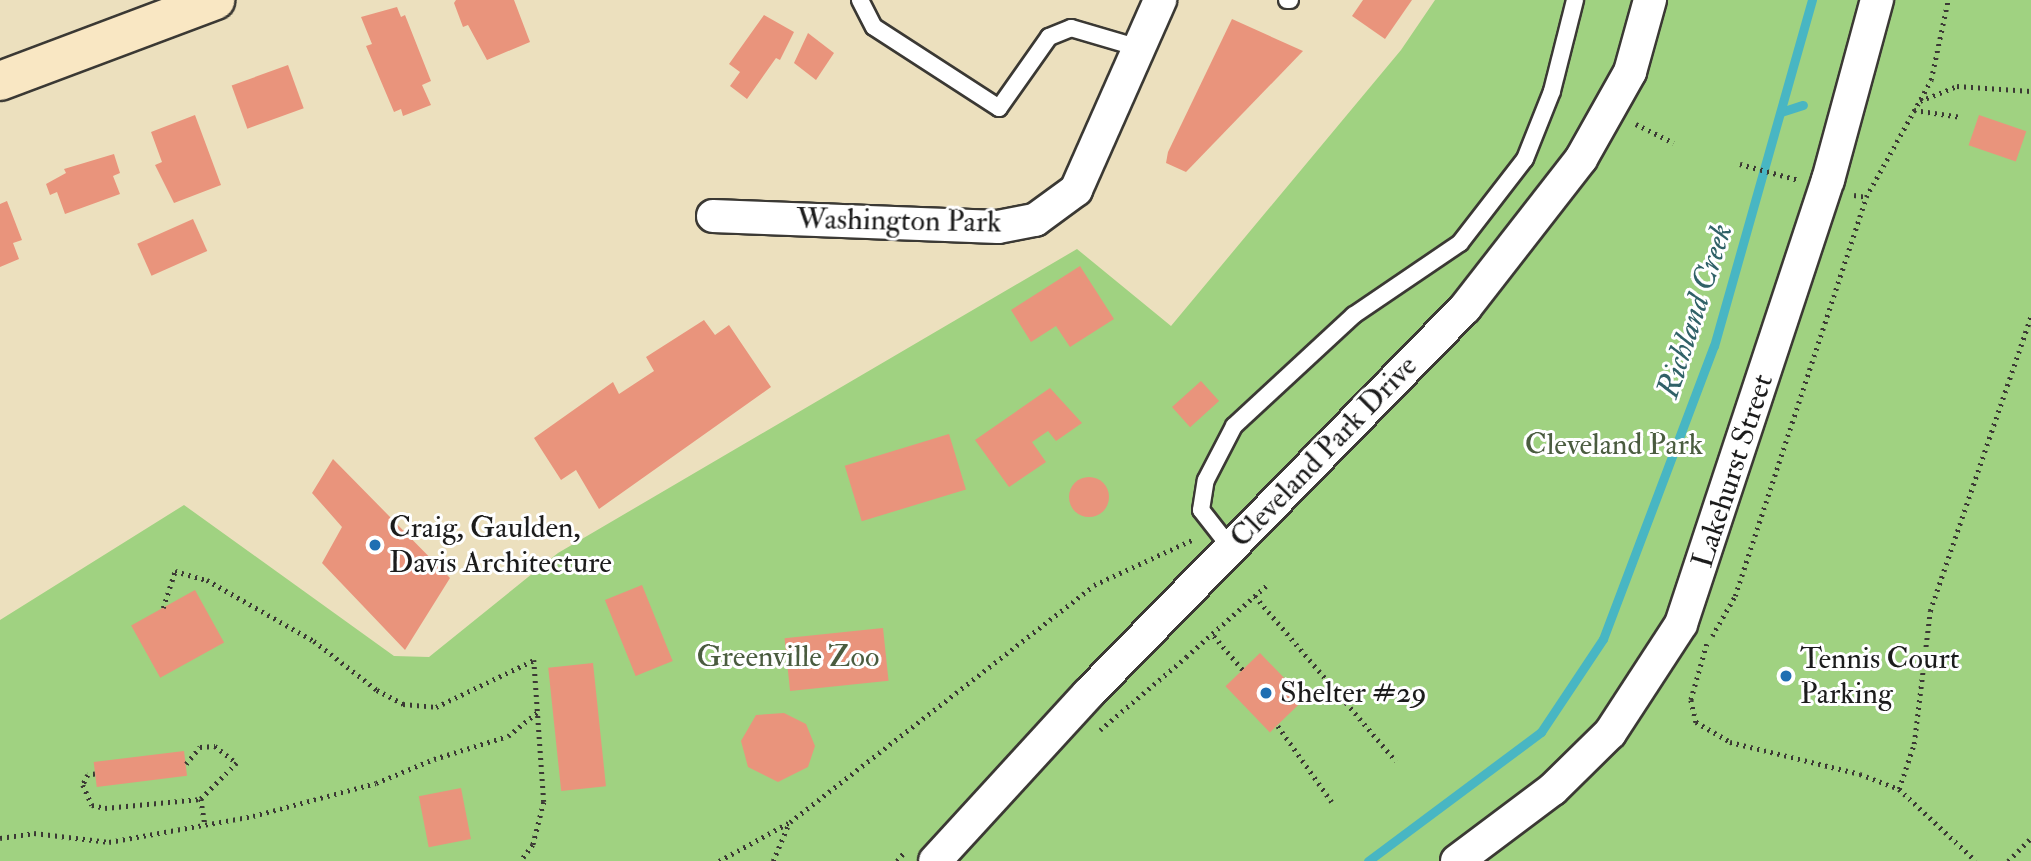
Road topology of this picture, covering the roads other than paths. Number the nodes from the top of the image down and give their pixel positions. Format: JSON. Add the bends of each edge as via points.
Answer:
{"nodes":[{"id":1,"x":215,"y":0,"type":"edge"},
{"id":2,"x":860,"y":0,"type":"edge"},
{"id":3,"x":1160,"y":0,"type":"edge"},
{"id":4,"x":1575,"y":0,"type":"edge"},
{"id":5,"x":1650,"y":0,"type":"edge"},
{"id":6,"x":1877,"y":0,"type":"edge"},
{"id":7,"x":1139,"y":48,"type":"junction"},
{"id":8,"x":0,"y":81,"type":"edge"},
{"id":9,"x":713,"y":216,"type":"dead end"},
{"id":10,"x":1230,"y":548,"type":"junction"},
{"id":11,"x":934,"y":861,"type":"edge"},
{"id":12,"x":1457,"y":861,"type":"edge"}],
"edges":[{"from":1,"to":8,"type":"street"},
{"from":2,"to":7,"type":"lane","via":[[874,27],[999,108],[1049,37],[1071,28]]},
{"from":3,"to":7,"type":"street","name":"Washington Park"},
{"from":4,"to":10,"type":"lane","via":[[1552,90],[1525,159],[1460,243],[1354,315],[1234,426],[1206,480],[1201,510]]},
{"from":5,"to":10,"type":"street","name":"Cleveland Park Drive","via":[[1630,72],[1581,159],[1539,218],[1465,308]]},
{"from":6,"to":12,"type":"street","name":"Lakehurst Street","via":[[1828,180],[1681,624],[1610,733],[1553,789]]},
{"from":7,"to":9,"type":"street","name":"Washington Park","via":[[1076,190],[1035,220],[998,227]]},
{"from":10,"to":11,"type":"street","name":"Cleveland Park Drive"}]}
